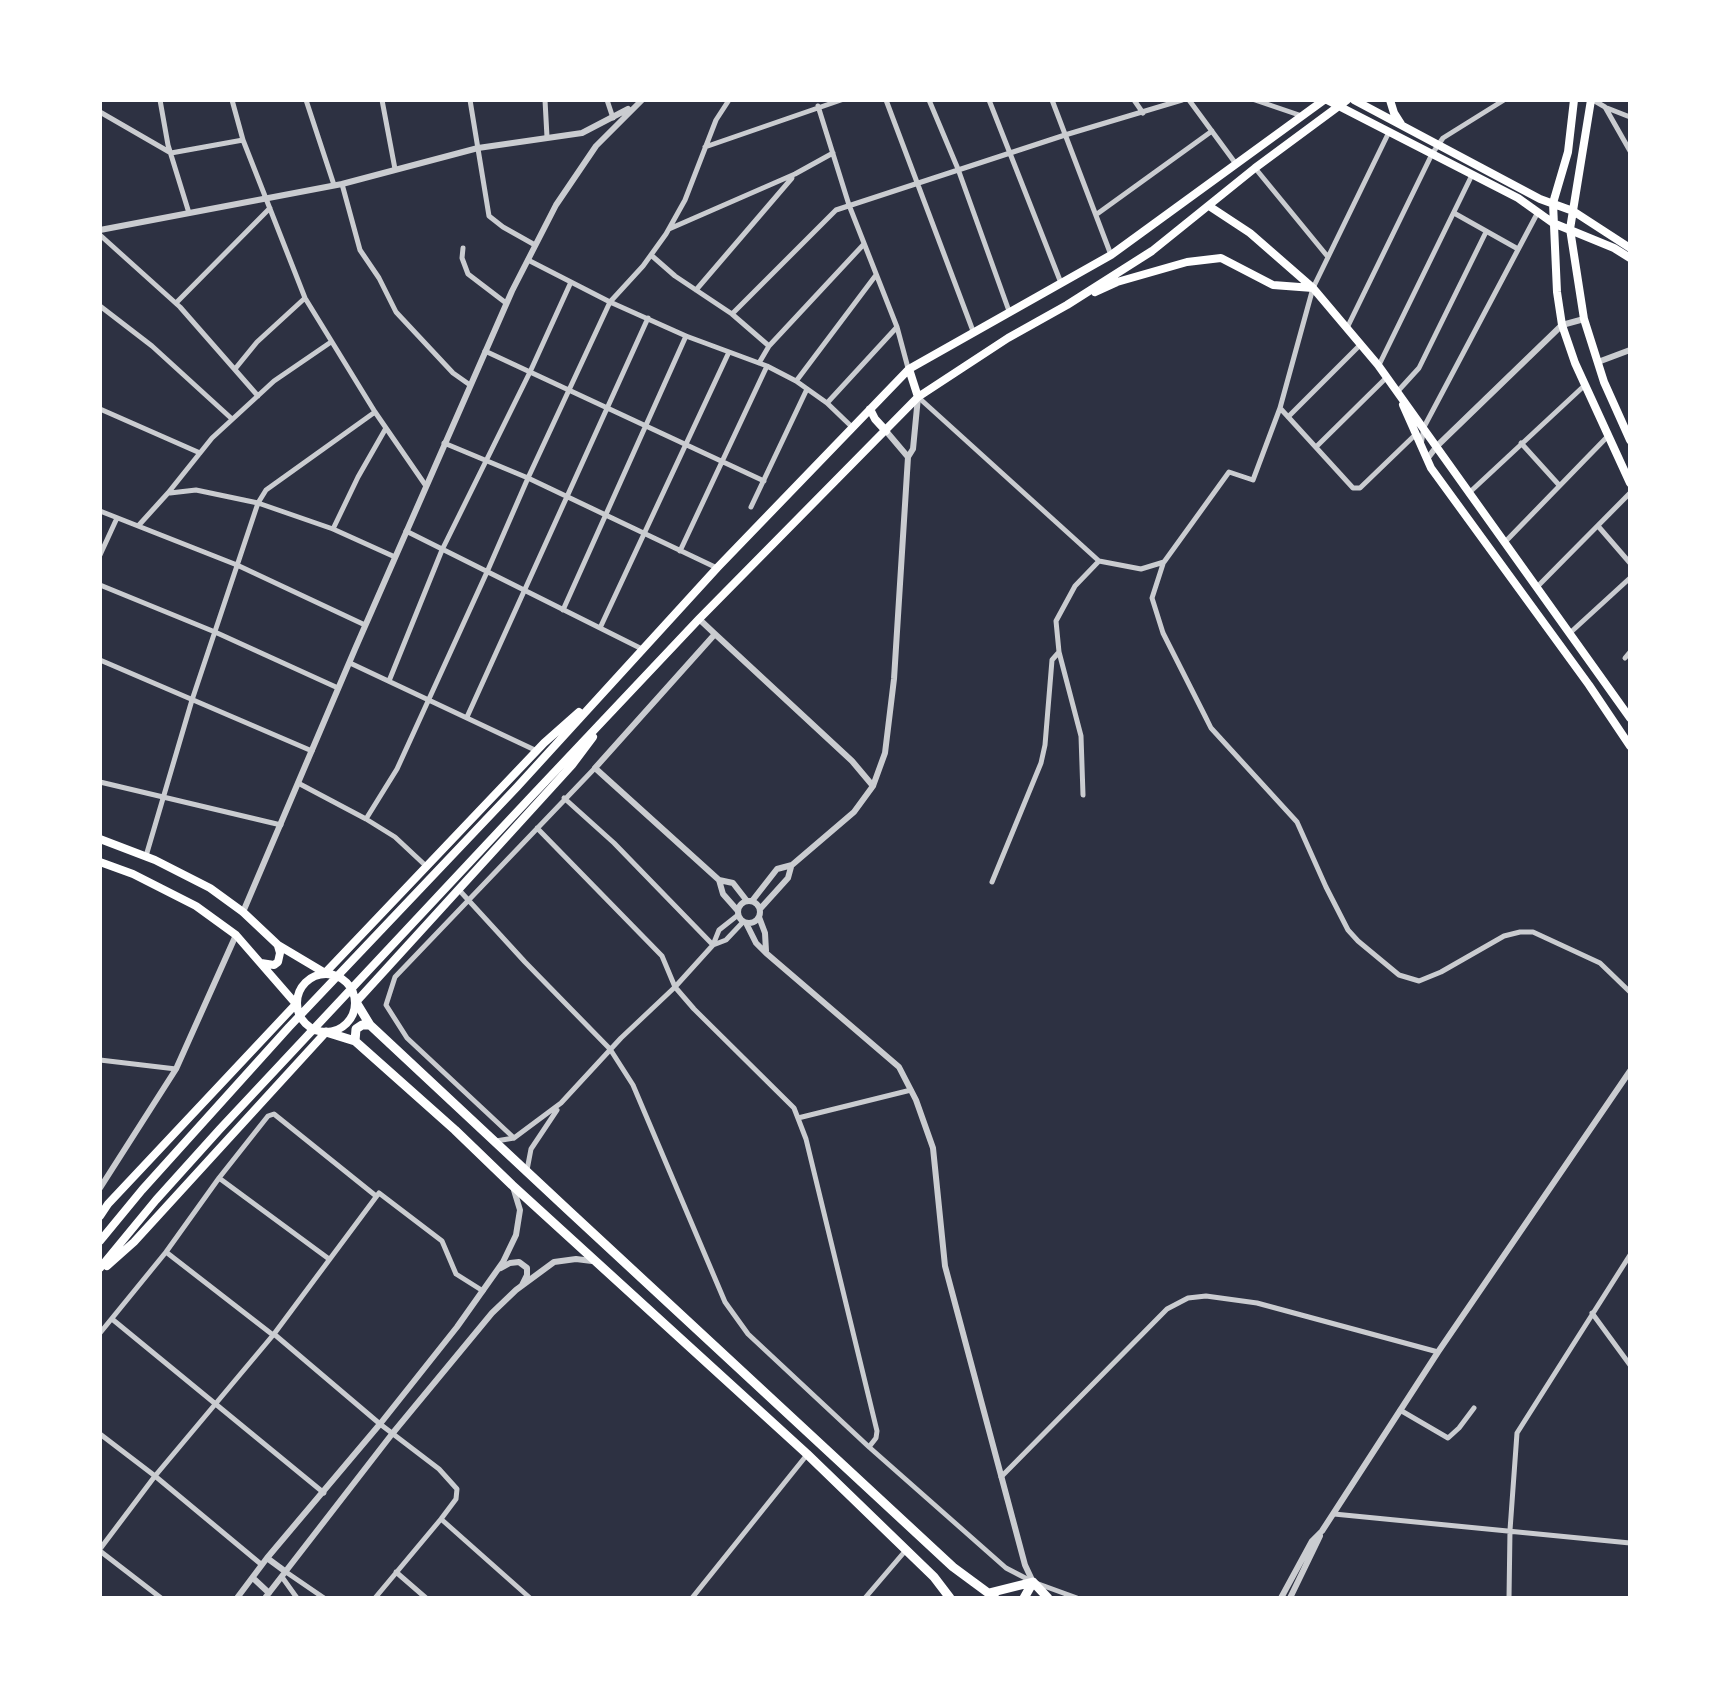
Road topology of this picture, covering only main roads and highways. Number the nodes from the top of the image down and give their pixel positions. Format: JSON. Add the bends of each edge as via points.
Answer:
{"nodes":[{"id":1,"x":1325,"y":100,"type":"edge"},
{"id":2,"x":1350,"y":100,"type":"edge"},
{"id":3,"x":1390,"y":100,"type":"edge"},
{"id":4,"x":1574,"y":100,"type":"edge"},
{"id":5,"x":1592,"y":100,"type":"edge"},
{"id":6,"x":1338,"y":106,"type":"junction"},
{"id":7,"x":1404,"y":127,"type":"junction"},
{"id":8,"x":1553,"y":203,"type":"junction"},
{"id":9,"x":1209,"y":206,"type":"junction"},
{"id":10,"x":1573,"y":211,"type":"junction"},
{"id":11,"x":1554,"y":223,"type":"junction"},
{"id":12,"x":1570,"y":229,"type":"junction"},
{"id":13,"x":1630,"y":248,"type":"edge"},
{"id":14,"x":1630,"y":258,"type":"edge"},
{"id":15,"x":1313,"y":288,"type":"junction"},
{"id":16,"x":1067,"y":304,"type":"junction"},
{"id":17,"x":908,"y":369,"type":"junction"},
{"id":18,"x":918,"y":396,"type":"junction"},
{"id":19,"x":870,"y":409,"type":"junction"},
{"id":20,"x":886,"y":430,"type":"junction"},
{"id":21,"x":1420,"y":430,"type":"junction"},
{"id":22,"x":1630,"y":440,"type":"edge"},
{"id":23,"x":1630,"y":483,"type":"edge"},
{"id":24,"x":609,"y":686,"type":"junction"},
{"id":25,"x":619,"y":704,"type":"junction"},
{"id":26,"x":1630,"y":718,"type":"edge"},
{"id":27,"x":1630,"y":746,"type":"edge"},
{"id":28,"x":100,"y":839,"type":"edge"},
{"id":29,"x":100,"y":862,"type":"edge"},
{"id":30,"x":278,"y":945,"type":"junction"},
{"id":31,"x":261,"y":963,"type":"junction"},
{"id":32,"x":325,"y":973,"type":"junction"},
{"id":33,"x":356,"y":1002,"type":"junction"},
{"id":34,"x":296,"y":1004,"type":"junction"},
{"id":35,"x":370,"y":1025,"type":"junction"},
{"id":36,"x":326,"y":1032,"type":"junction"},
{"id":37,"x":354,"y":1041,"type":"junction"},
{"id":38,"x":100,"y":1216,"type":"edge"},
{"id":39,"x":100,"y":1241,"type":"edge"},
{"id":40,"x":100,"y":1270,"type":"edge"},
{"id":41,"x":1033,"y":1582,"type":"junction"},
{"id":42,"x":992,"y":1596,"type":"edge"},
{"id":43,"x":950,"y":1598,"type":"edge"},
{"id":44,"x":1024,"y":1598,"type":"edge"},
{"id":45,"x":1037,"y":1598,"type":"edge"},
{"id":46,"x":1048,"y":1598,"type":"edge"}],
"edges":[{"from":1,"to":6,"type":"main road"},
{"from":1,"to":17,"type":"main road","via":[[1111,255]]},
{"from":2,"to":6,"type":"main road"},
{"from":2,"to":7,"type":"main road"},
{"from":3,"to":7,"type":"main road"},
{"from":4,"to":8,"type":"main road"},
{"from":5,"to":10,"type":"main road"},
{"from":6,"to":9,"type":"main road"},
{"from":6,"to":11,"type":"main road"},
{"from":7,"to":8,"type":"main road"},
{"from":8,"to":10,"type":"main road"},
{"from":8,"to":11,"type":"main road"},
{"from":9,"to":15,"type":"main road"},
{"from":9,"to":16,"type":"main road"},
{"from":10,"to":12,"type":"main road"},
{"from":10,"to":13,"type":"main road"},
{"from":11,"to":12,"type":"main road"},
{"from":11,"to":23,"type":"main road","via":[[1562,326]]},
{"from":12,"to":14,"type":"main road"},
{"from":12,"to":22,"type":"main road","via":[[1584,320]]},
{"from":15,"to":16,"type":"main road","via":[[1274,285],[1221,258],[1117,282]]},
{"from":15,"to":21,"type":"main road","via":[[1387,377]]},
{"from":16,"to":18,"type":"main road"},
{"from":17,"to":18,"type":"main road"},
{"from":17,"to":19,"type":"main road"},
{"from":18,"to":20,"type":"main road"},
{"from":19,"to":20,"type":"main road"},
{"from":19,"to":24,"type":"main road"},
{"from":20,"to":25,"type":"main road"},
{"from":21,"to":26,"type":"main road"},
{"from":21,"to":27,"type":"main road","via":[[1431,468]]},
{"from":24,"to":32,"type":"main road","via":[[537,751]]},
{"from":24,"to":39,"type":"main road"},
{"from":25,"to":33,"type":"main road","via":[[572,765]]},
{"from":25,"to":40,"type":"main road","via":[[156,1200]]},
{"from":28,"to":30,"type":"main road","via":[[210,888]]},
{"from":29,"to":31,"type":"main road","via":[[196,906]]},
{"from":30,"to":31,"type":"main road","via":[[278,962]]},
{"from":30,"to":32,"type":"main road"},
{"from":31,"to":34,"type":"main road"},
{"from":32,"to":33,"type":"main road","via":[[343,978]]},
{"from":32,"to":34,"type":"main road","via":[[308,979]]},
{"from":33,"to":35,"type":"main road"},
{"from":33,"to":36,"type":"main road","via":[[344,1026]]},
{"from":34,"to":36,"type":"main road","via":[[309,1027]]},
{"from":34,"to":38,"type":"main road"},
{"from":35,"to":37,"type":"main road","via":[[356,1029]]},
{"from":35,"to":42,"type":"main road"},
{"from":36,"to":37,"type":"main road"},
{"from":36,"to":40,"type":"main road","via":[[134,1242]]},
{"from":37,"to":43,"type":"main road","via":[[807,1454]]},
{"from":41,"to":42,"type":"main road"},
{"from":41,"to":44,"type":"main road"},
{"from":41,"to":45,"type":"main road"},
{"from":41,"to":46,"type":"main road"}]}
